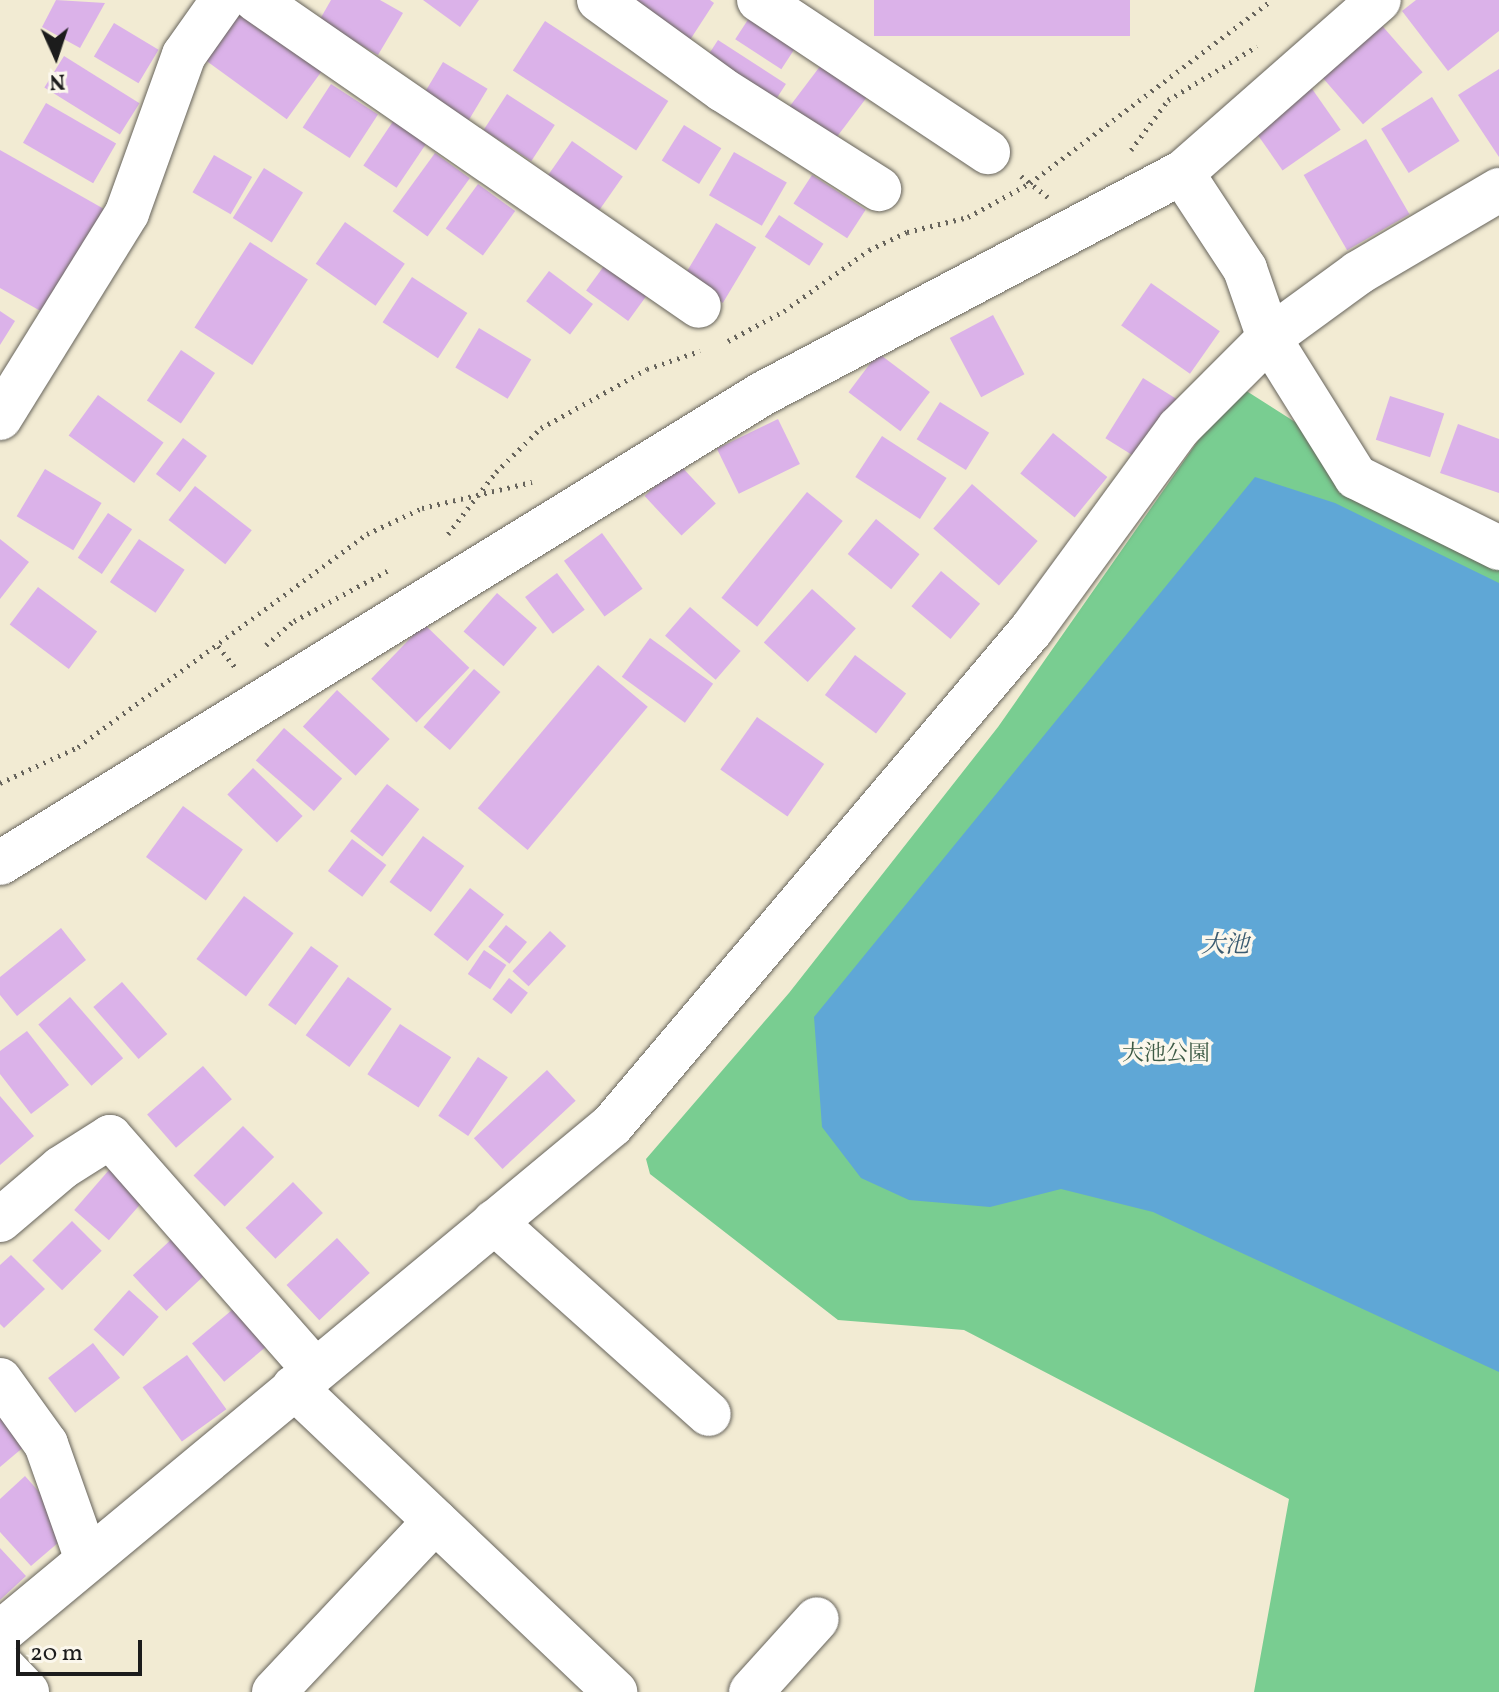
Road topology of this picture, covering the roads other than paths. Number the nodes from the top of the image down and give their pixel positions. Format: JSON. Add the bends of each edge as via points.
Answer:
{"nodes":[{"id":1,"x":223,"y":0,"type":"edge"},
{"id":2,"x":256,"y":0,"type":"edge"},
{"id":3,"x":599,"y":0,"type":"edge"},
{"id":4,"x":759,"y":0,"type":"edge"},
{"id":5,"x":1379,"y":0,"type":"edge"},
{"id":6,"x":988,"y":152,"type":"road end"},
{"id":7,"x":1182,"y":173,"type":"junction"},
{"id":8,"x":879,"y":189,"type":"dead end"},
{"id":9,"x":1494,"y":202,"type":"edge"},
{"id":10,"x":699,"y":306,"type":"dead end"},
{"id":11,"x":1269,"y":338,"type":"junction"},
{"id":12,"x":0,"y":418,"type":"edge"},
{"id":13,"x":1499,"y":548,"type":"edge"},
{"id":14,"x":0,"y":863,"type":"edge"},
{"id":15,"x":0,"y":1220,"type":"edge"},
{"id":16,"x":494,"y":1222,"type":"junction"},
{"id":17,"x":304,"y":1378,"type":"junction"},
{"id":18,"x":0,"y":1380,"type":"edge"},
{"id":19,"x":709,"y":1414,"type":"dead end"},
{"id":20,"x":435,"y":1521,"type":"junction"},
{"id":21,"x":87,"y":1560,"type":"junction"},
{"id":22,"x":817,"y":1619,"type":"dead end"},
{"id":23,"x":0,"y":1633,"type":"edge"},
{"id":24,"x":0,"y":1664,"type":"edge"},
{"id":25,"x":27,"y":1692,"type":"edge"},
{"id":26,"x":274,"y":1692,"type":"edge"},
{"id":27,"x":615,"y":1692,"type":"edge"},
{"id":28,"x":751,"y":1692,"type":"edge"}],
"edges":[{"from":1,"to":12,"type":"street","via":[[184,55],[127,213]]},
{"from":2,"to":10,"type":"street"},
{"from":3,"to":8,"type":"street","via":[[723,90]]},
{"from":4,"to":6,"type":"street"},
{"from":5,"to":7,"type":"street"},
{"from":7,"to":11,"type":"street","via":[[1245,269]]},
{"from":7,"to":14,"type":"street","via":[[762,394]]},
{"from":9,"to":11,"type":"street","via":[[1358,273]]},
{"from":11,"to":13,"type":"street","via":[[1356,477]]},
{"from":11,"to":16,"type":"street","via":[[1179,428],[1031,630],[612,1125]]},
{"from":15,"to":17,"type":"street","via":[[61,1168],[110,1137]]},
{"from":16,"to":17,"type":"street"},
{"from":16,"to":19,"type":"street"},
{"from":17,"to":20,"type":"street"},
{"from":17,"to":21,"type":"street"},
{"from":18,"to":21,"type":"street","via":[[46,1444]]},
{"from":20,"to":26,"type":"street"},
{"from":20,"to":27,"type":"street"},
{"from":21,"to":23,"type":"street"},
{"from":22,"to":28,"type":"street"},
{"from":24,"to":25,"type":"street"}]}
